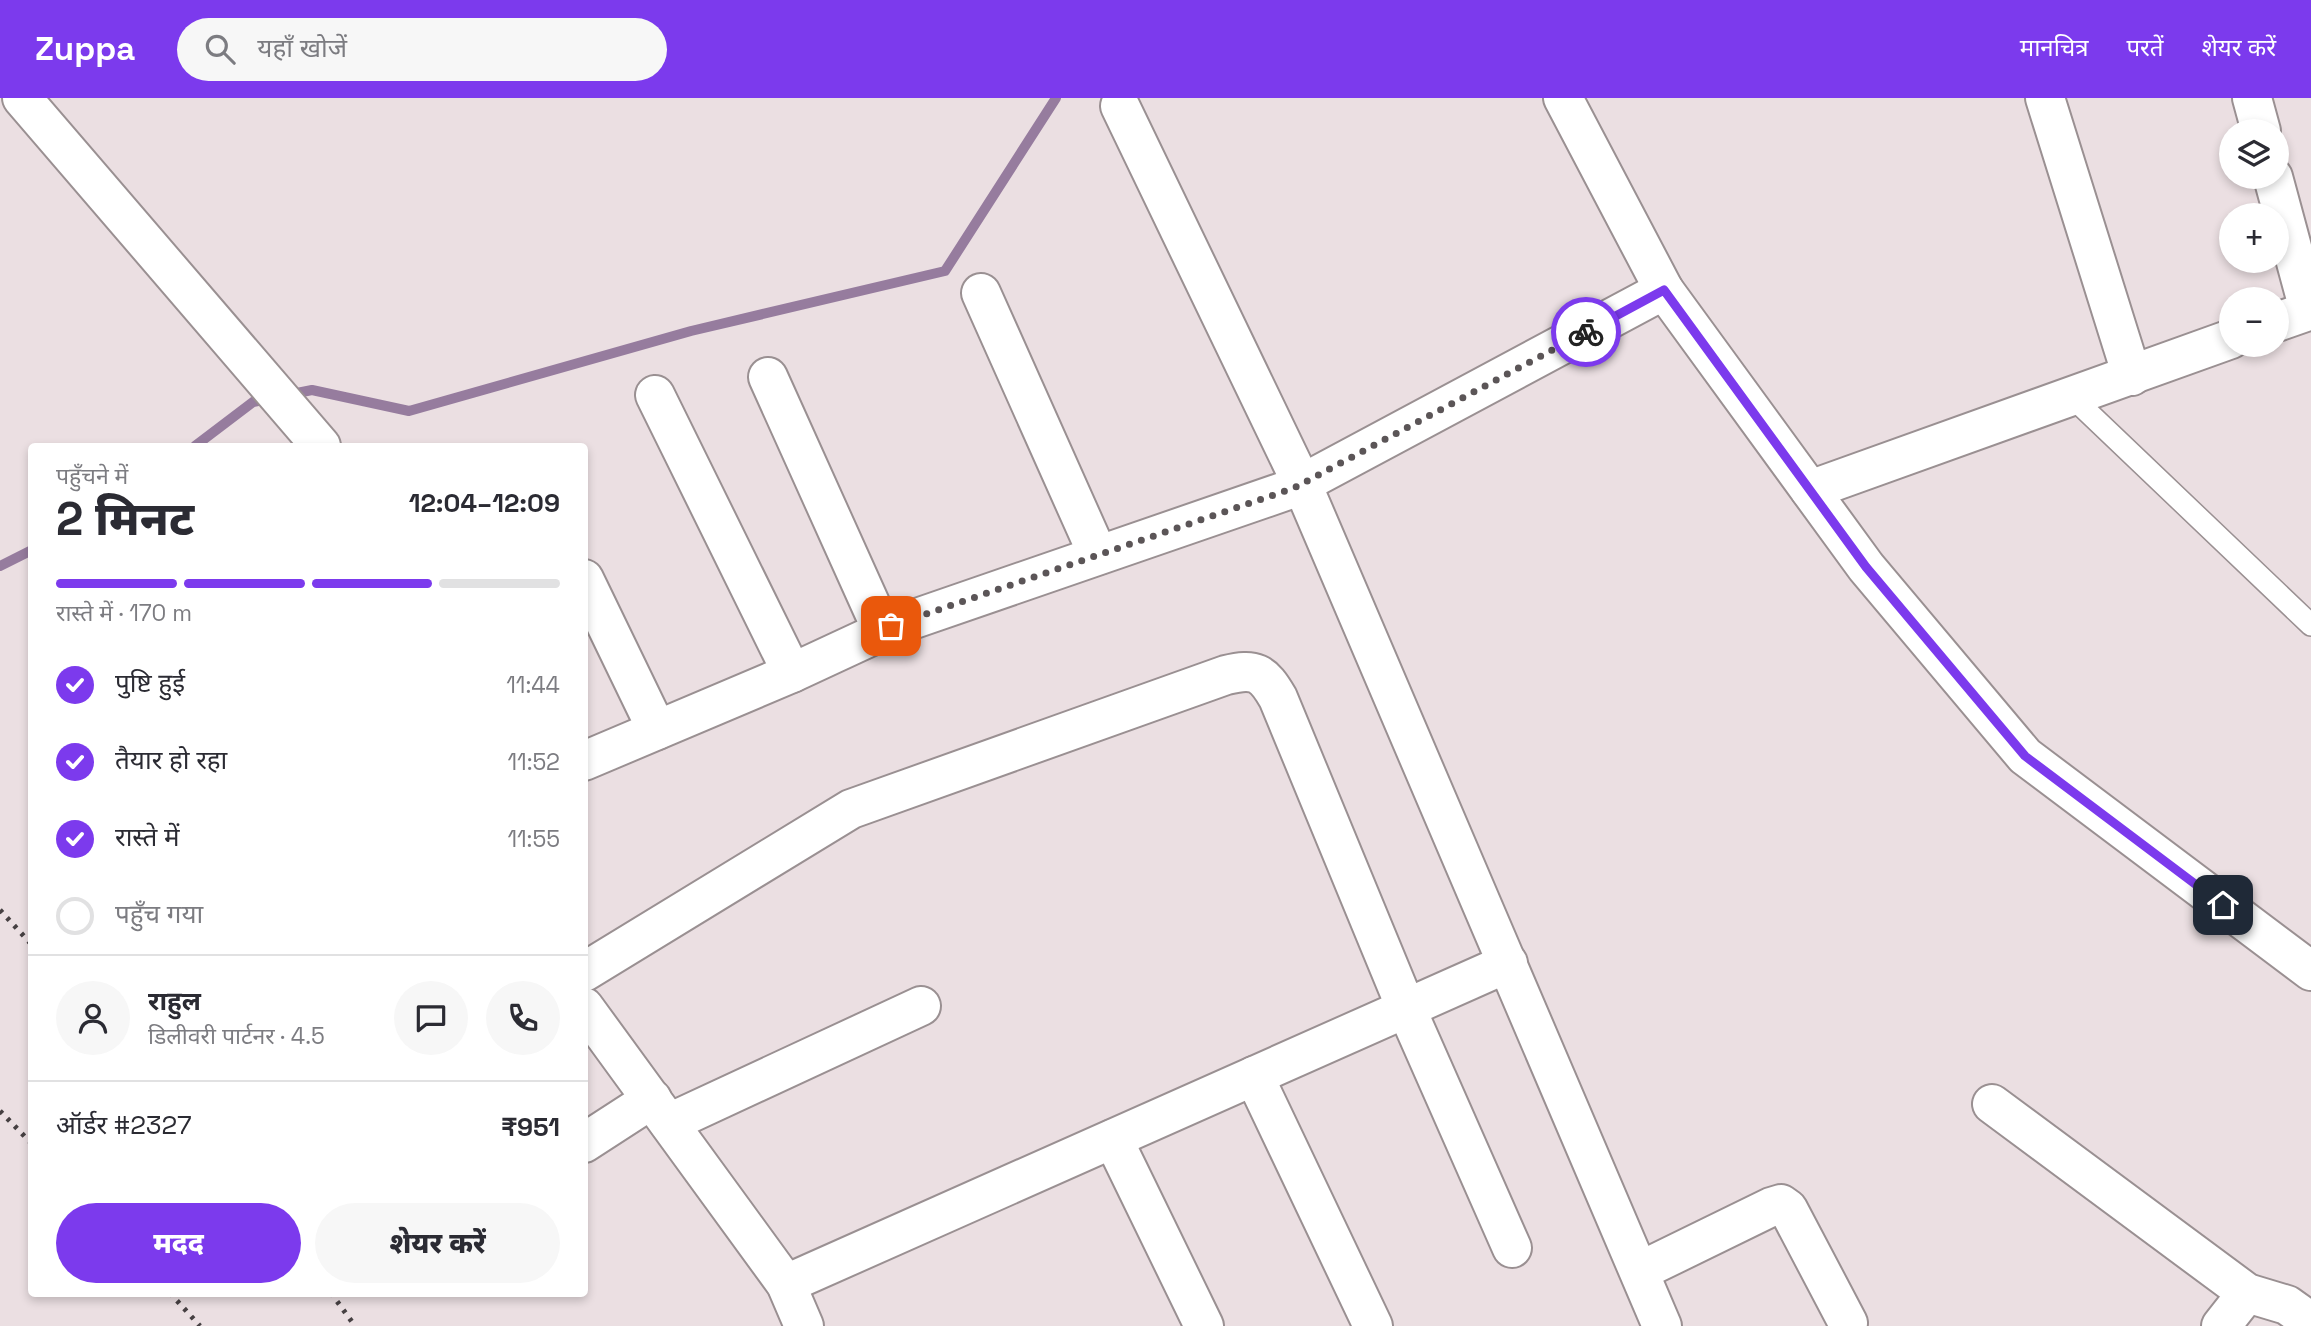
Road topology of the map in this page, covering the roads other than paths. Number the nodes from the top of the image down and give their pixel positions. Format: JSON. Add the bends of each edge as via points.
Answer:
{"nodes":[{"id":1,"x":22,"y":98,"type":"edge"},
{"id":2,"x":1563,"y":98,"type":"edge"},
{"id":3,"x":2045,"y":98,"type":"edge"},
{"id":4,"x":2252,"y":98,"type":"edge"},
{"id":5,"x":1120,"y":106,"type":"dead end"},
{"id":6,"x":2258,"y":119,"type":"edge"},
{"id":7,"x":2275,"y":189,"type":"edge"},
{"id":8,"x":1664,"y":290,"type":"junction"},
{"id":9,"x":981,"y":293,"type":"dead end"},
{"id":10,"x":2299,"y":314,"type":"edge"},
{"id":11,"x":2219,"y":343,"type":"edge"},
{"id":12,"x":2132,"y":376,"type":"junction"},
{"id":13,"x":768,"y":377,"type":"dead end"},
{"id":14,"x":655,"y":395,"type":"dead end"},
{"id":15,"x":2072,"y":397,"type":"junction"},
{"id":16,"x":310,"y":433,"type":"edge"},
{"id":17,"x":1302,"y":484,"type":"junction"},
{"id":18,"x":1810,"y":490,"type":"junction"},
{"id":19,"x":1098,"y":555,"type":"junction"},
{"id":20,"x":588,"y":587,"type":"edge"},
{"id":21,"x":2311,"y":625,"type":"edge"},
{"id":22,"x":882,"y":630,"type":"junction"},
{"id":23,"x":792,"y":673,"type":"junction"},
{"id":24,"x":657,"y":730,"type":"junction"},
{"id":25,"x":588,"y":759,"type":"edge"},
{"id":26,"x":1508,"y":963,"type":"junction"},
{"id":27,"x":588,"y":970,"type":"edge"},
{"id":28,"x":2311,"y":971,"type":"edge"},
{"id":29,"x":921,"y":1006,"type":"dead end"},
{"id":30,"x":1406,"y":1008,"type":"junction"},
{"id":31,"x":588,"y":1012,"type":"edge"},
{"id":32,"x":1254,"y":1076,"type":"junction"},
{"id":33,"x":1992,"y":1104,"type":"dead end"},
{"id":34,"x":660,"y":1111,"type":"junction"},
{"id":35,"x":1113,"y":1139,"type":"junction"},
{"id":36,"x":588,"y":1141,"type":"edge"},
{"id":37,"x":1512,"y":1248,"type":"dead end"},
{"id":38,"x":1640,"y":1272,"type":"junction"},
{"id":39,"x":786,"y":1283,"type":"junction"},
{"id":40,"x":2247,"y":1293,"type":"junction"},
{"id":41,"x":2311,"y":1322,"type":"edge"},
{"id":42,"x":1849,"y":1323,"type":"dead end"},
{"id":43,"x":804,"y":1326,"type":"edge"},
{"id":44,"x":1204,"y":1326,"type":"edge"},
{"id":45,"x":1373,"y":1326,"type":"edge"},
{"id":46,"x":1662,"y":1326,"type":"edge"},
{"id":47,"x":2221,"y":1326,"type":"edge"}],
"edges":[{"from":1,"to":16,"type":"street"},
{"from":2,"to":8,"type":"street"},
{"from":3,"to":12,"type":"street"},
{"from":4,"to":6,"type":"street"},
{"from":5,"to":17,"type":"street"},
{"from":7,"to":10,"type":"street"},
{"from":8,"to":17,"type":"street"},
{"from":8,"to":18,"type":"street"},
{"from":9,"to":19,"type":"street"},
{"from":11,"to":12,"type":"street"},
{"from":12,"to":15,"type":"street"},
{"from":13,"to":22,"type":"street"},
{"from":14,"to":23,"type":"street"},
{"from":15,"to":18,"type":"street"},
{"from":15,"to":21,"type":"lane"},
{"from":17,"to":19,"type":"street"},
{"from":17,"to":26,"type":"street"},
{"from":18,"to":28,"type":"street","via":[[1866,567],[2025,756]]},
{"from":19,"to":22,"type":"street"},
{"from":20,"to":24,"type":"street"},
{"from":22,"to":23,"type":"street"},
{"from":23,"to":24,"type":"street"},
{"from":24,"to":25,"type":"street"},
{"from":26,"to":30,"type":"street"},
{"from":26,"to":38,"type":"street"},
{"from":27,"to":30,"type":"street","via":[[850,810],[1226,675],[1253,672],[1264,677],[1278,698]]},
{"from":29,"to":34,"type":"street"},
{"from":30,"to":32,"type":"street"},
{"from":30,"to":37,"type":"street"},
{"from":31,"to":34,"type":"street"},
{"from":32,"to":35,"type":"street"},
{"from":32,"to":45,"type":"street"},
{"from":33,"to":40,"type":"street"},
{"from":34,"to":36,"type":"street"},
{"from":34,"to":39,"type":"street"},
{"from":35,"to":39,"type":"street"},
{"from":35,"to":44,"type":"street"},
{"from":38,"to":42,"type":"street","via":[[1782,1204]]},
{"from":38,"to":46,"type":"street"},
{"from":39,"to":43,"type":"street"},
{"from":40,"to":41,"type":"street","via":[[2287,1305]]},
{"from":40,"to":47,"type":"street"}]}
